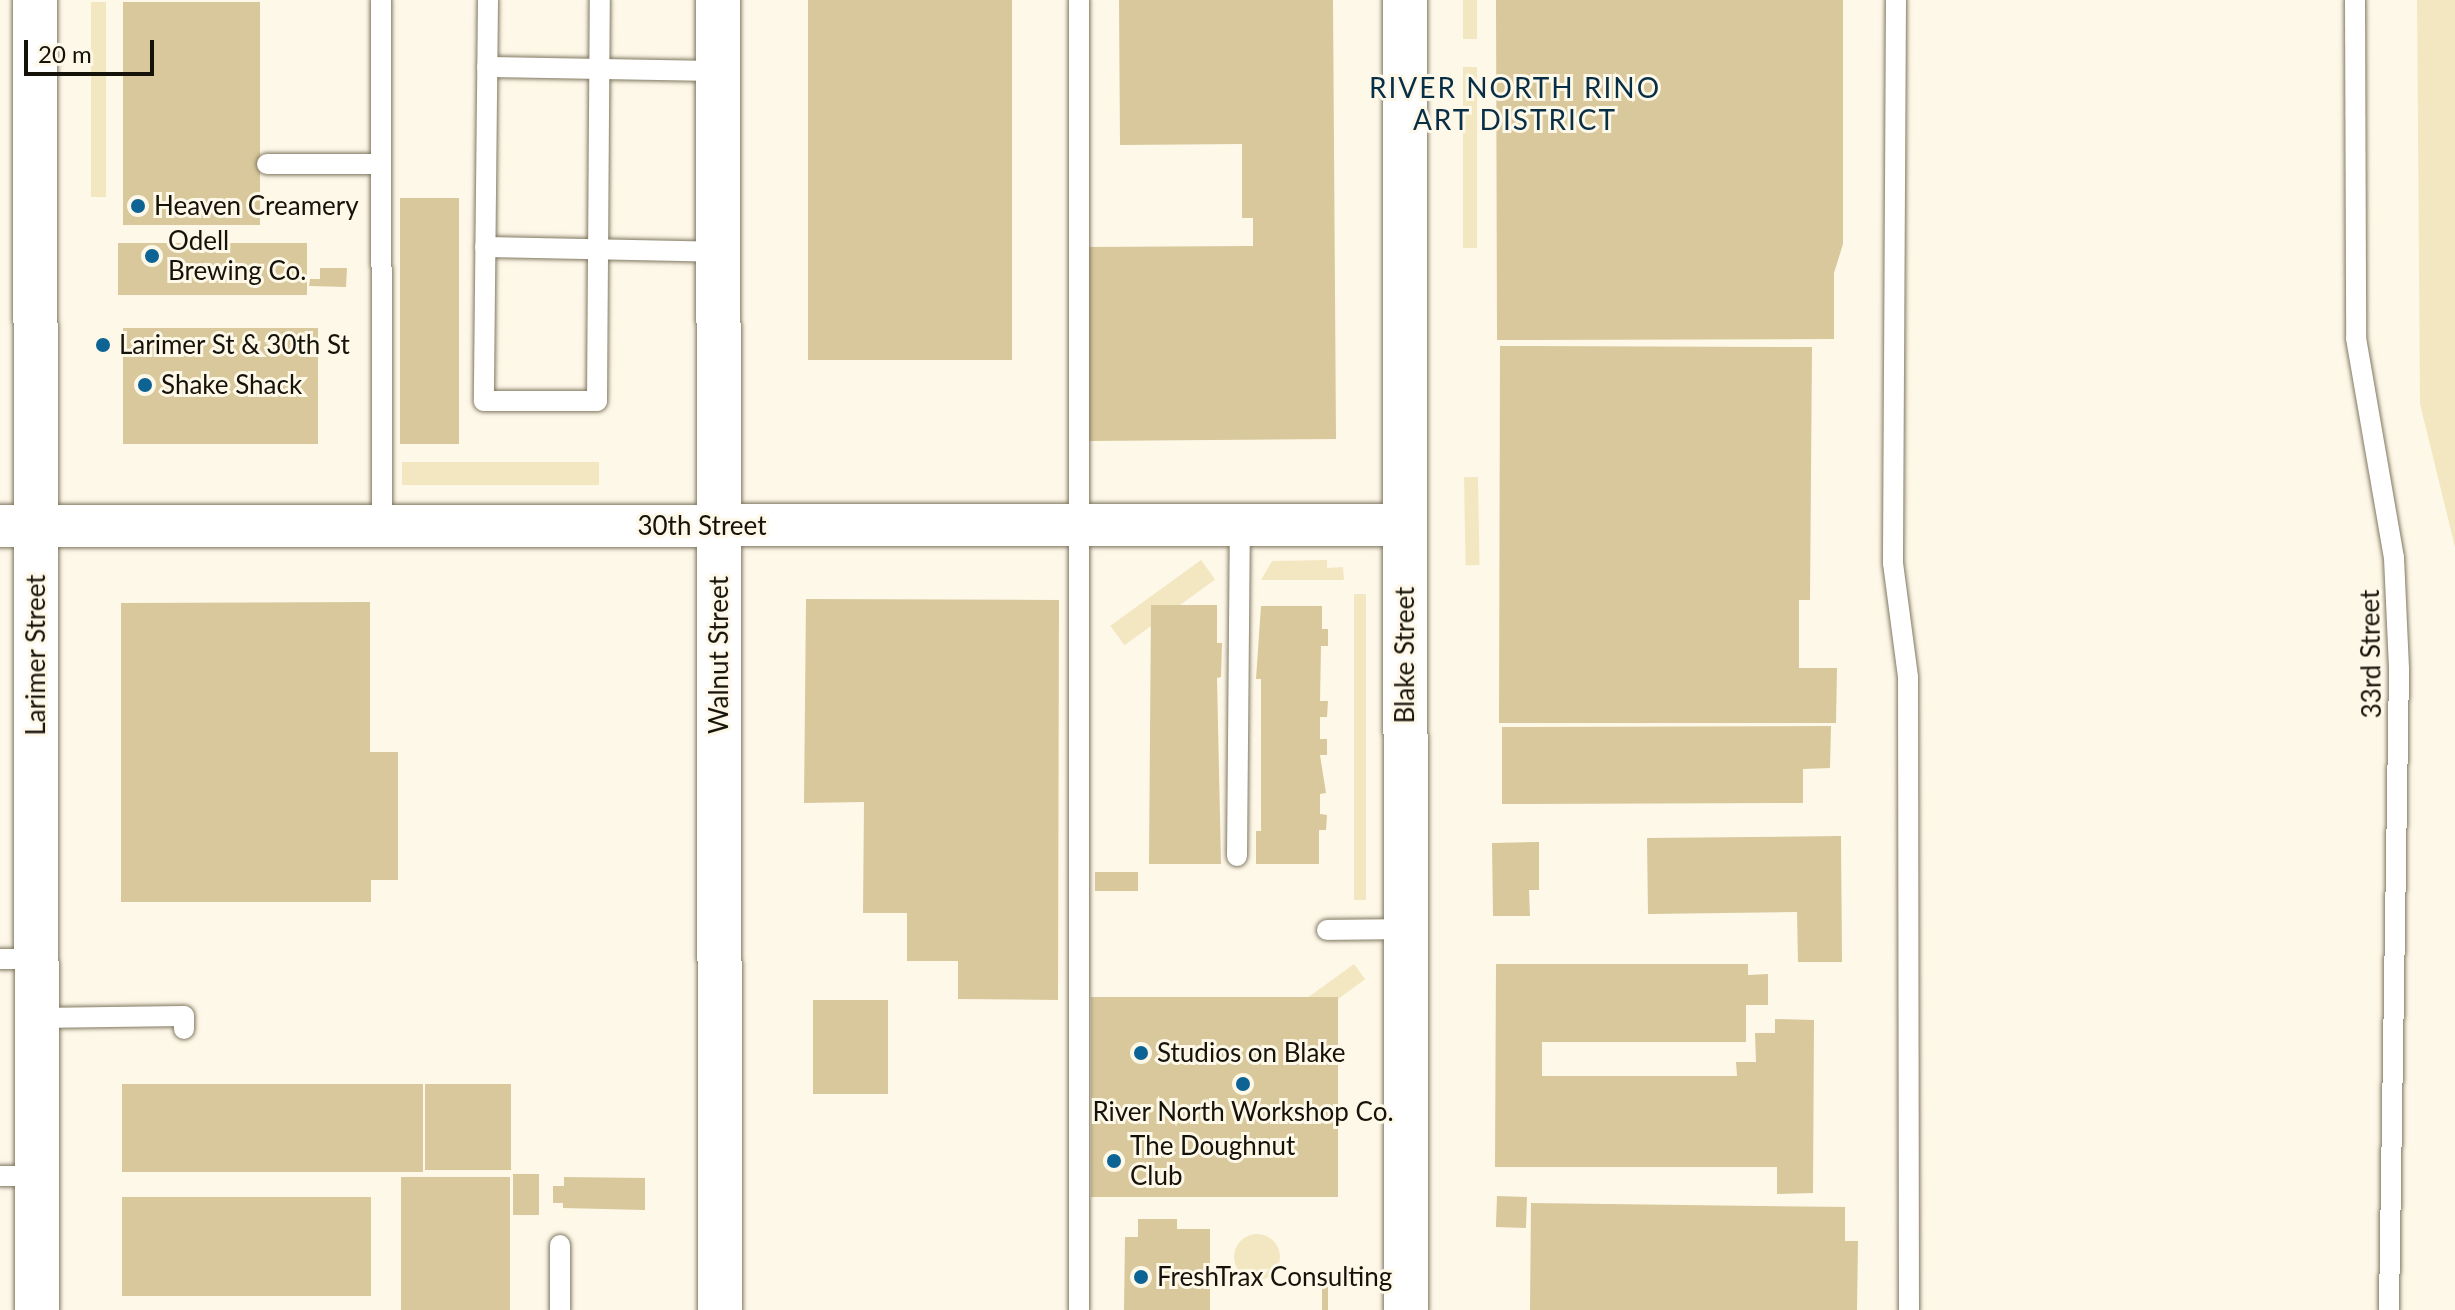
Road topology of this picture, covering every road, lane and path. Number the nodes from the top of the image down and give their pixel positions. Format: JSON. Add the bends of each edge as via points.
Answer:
{"nodes":[{"id":1,"x":35,"y":0,"type":"edge"},
{"id":2,"x":381,"y":0,"type":"edge"},
{"id":3,"x":488,"y":0,"type":"edge"},
{"id":4,"x":600,"y":0,"type":"edge"},
{"id":5,"x":718,"y":0,"type":"edge"},
{"id":6,"x":1079,"y":0,"type":"edge"},
{"id":7,"x":1405,"y":0,"type":"edge"},
{"id":8,"x":1896,"y":0,"type":"edge"},
{"id":9,"x":2355,"y":0,"type":"edge"},
{"id":10,"x":487,"y":67,"type":"junction"},
{"id":11,"x":600,"y":69,"type":"junction"},
{"id":12,"x":718,"y":71,"type":"junction"},
{"id":13,"x":267,"y":164,"type":"dead end"},
{"id":14,"x":381,"y":164,"type":"junction"},
{"id":15,"x":485,"y":247,"type":"junction"},
{"id":16,"x":598,"y":249,"type":"junction"},
{"id":17,"x":719,"y":252,"type":"junction"},
{"id":18,"x":719,"y":525,"type":"junction"},
{"id":19,"x":1079,"y":525,"type":"junction"},
{"id":20,"x":1240,"y":525,"type":"junction"},
{"id":21,"x":1405,"y":525,"type":"junction"},
{"id":22,"x":18,"y":526,"type":"edge"},
{"id":23,"x":382,"y":526,"type":"junction"},
{"id":24,"x":1237,"y":856,"type":"dead end"},
{"id":25,"x":1405,"y":929,"type":"junction"},
{"id":26,"x":1327,"y":930,"type":"dead end"},
{"id":27,"x":18,"y":959,"type":"edge"},
{"id":28,"x":37,"y":1018,"type":"junction"},
{"id":29,"x":184,"y":1029,"type":"dead end"},
{"id":30,"x":18,"y":1176,"type":"edge"},
{"id":31,"x":560,"y":1245,"type":"dead end"},
{"id":32,"x":37,"y":1310,"type":"edge"},
{"id":33,"x":560,"y":1310,"type":"edge"},
{"id":34,"x":720,"y":1310,"type":"edge"},
{"id":35,"x":1079,"y":1310,"type":"edge"},
{"id":36,"x":1406,"y":1310,"type":"edge"},
{"id":37,"x":1909,"y":1310,"type":"edge"},
{"id":38,"x":2389,"y":1310,"type":"edge"}],
"edges":[{"from":1,"to":22,"type":"street","name":"Larimer Street"},
{"from":2,"to":14,"type":"lane"},
{"from":3,"to":10,"type":"lane"},
{"from":4,"to":11,"type":"lane"},
{"from":5,"to":12,"type":"street","name":"Walnut Street"},
{"from":6,"to":19,"type":"lane"},
{"from":7,"to":21,"type":"street","name":"Blake Street"},
{"from":8,"to":37,"type":"lane","via":[[1893,563],[1908,677]]},
{"from":9,"to":38,"type":"lane","name":"33rd Street","via":[[2356,338],[2394,558],[2399,670]]},
{"from":10,"to":11,"type":"lane"},
{"from":10,"to":15,"type":"lane"},
{"from":11,"to":12,"type":"lane"},
{"from":11,"to":16,"type":"lane"},
{"from":12,"to":17,"type":"street","name":"Walnut Street"},
{"from":13,"to":14,"type":"lane"},
{"from":14,"to":23,"type":"lane"},
{"from":15,"to":16,"type":"lane"},
{"from":15,"to":16,"type":"lane","via":[[484,401],[597,401]]},
{"from":16,"to":17,"type":"lane"},
{"from":17,"to":18,"type":"street","name":"Walnut Street"},
{"from":18,"to":19,"type":"street","name":"30th Street"},
{"from":18,"to":23,"type":"street","name":"30th Street"},
{"from":18,"to":34,"type":"street","name":"Walnut Street"},
{"from":19,"to":20,"type":"street","name":"30th Street"},
{"from":19,"to":35,"type":"lane"},
{"from":20,"to":21,"type":"street","name":"30th Street"},
{"from":20,"to":24,"type":"lane"},
{"from":21,"to":25,"type":"street","name":"Blake Street"},
{"from":22,"to":23,"type":"street","name":"30th Street"},
{"from":22,"to":27,"type":"street","name":"Larimer Street"},
{"from":25,"to":26,"type":"lane"},
{"from":25,"to":36,"type":"street","name":"Blake Street"},
{"from":27,"to":28,"type":"street","name":"Larimer Street"},
{"from":28,"to":29,"type":"lane","via":[[184,1016]]},
{"from":28,"to":30,"type":"street","name":"Larimer Street"},
{"from":30,"to":32,"type":"street","name":"Larimer Street"},
{"from":31,"to":33,"type":"lane"}]}
